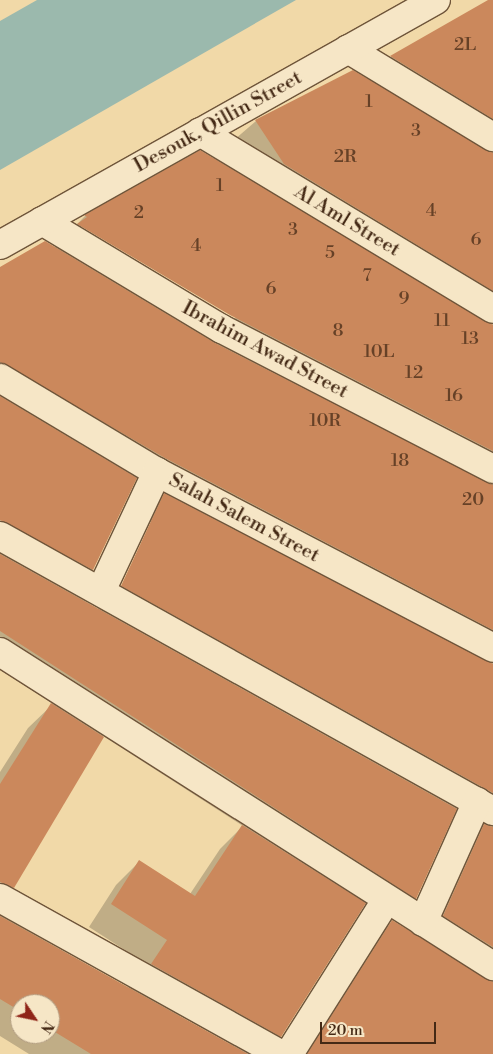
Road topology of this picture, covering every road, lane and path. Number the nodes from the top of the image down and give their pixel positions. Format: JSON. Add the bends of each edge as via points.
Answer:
{"nodes":[{"id":1,"x":436,"y":0,"type":"edge"},
{"id":2,"x":348,"y":49,"type":"junction"},
{"id":3,"x":200,"y":132,"type":"junction"},
{"id":4,"x":493,"y":137,"type":"edge"},
{"id":5,"x":42,"y":221,"type":"junction"},
{"id":6,"x":0,"y":245,"type":"edge"},
{"id":7,"x":493,"y":309,"type":"edge"},
{"id":8,"x":0,"y":378,"type":"edge"},
{"id":9,"x":493,"y":469,"type":"edge"},
{"id":10,"x":157,"y":472,"type":"junction"},
{"id":11,"x":0,"y":536,"type":"edge"},
{"id":12,"x":101,"y":591,"type":"junction"},
{"id":13,"x":493,"y":648,"type":"edge"},
{"id":14,"x":0,"y":652,"type":"edge"},
{"id":15,"x":485,"y":806,"type":"edge"},
{"id":16,"x":0,"y":898,"type":"edge"},
{"id":17,"x":387,"y":899,"type":"junction"},
{"id":18,"x":424,"y":922,"type":"junction"},
{"id":19,"x":493,"y":966,"type":"edge"},
{"id":20,"x":280,"y":1054,"type":"edge"},
{"id":21,"x":289,"y":1054,"type":"edge"}],
"edges":[{"from":1,"to":2,"type":"street","name":"Desouk, Qillin Street"},
{"from":2,"to":3,"type":"street","name":"Desouk, Qillin Street"},
{"from":2,"to":4,"type":"street"},
{"from":3,"to":5,"type":"street","name":"Desouk, Qillin Street"},
{"from":3,"to":7,"type":"street","name":"Al Aml Street"},
{"from":5,"to":6,"type":"street","name":"Desouk, Qillin Street"},
{"from":5,"to":9,"type":"street","name":"Ibrahim Awad Street","via":[[231,334]]},
{"from":8,"to":10,"type":"street","name":"Salah Salem Street"},
{"from":10,"to":12,"type":"street"},
{"from":10,"to":13,"type":"street","name":"Salah Salem Street"},
{"from":11,"to":12,"type":"street"},
{"from":12,"to":15,"type":"street"},
{"from":14,"to":17,"type":"street"},
{"from":15,"to":18,"type":"street"},
{"from":16,"to":20,"type":"street"},
{"from":17,"to":18,"type":"street"},
{"from":17,"to":21,"type":"street"},
{"from":18,"to":19,"type":"street"}]}
